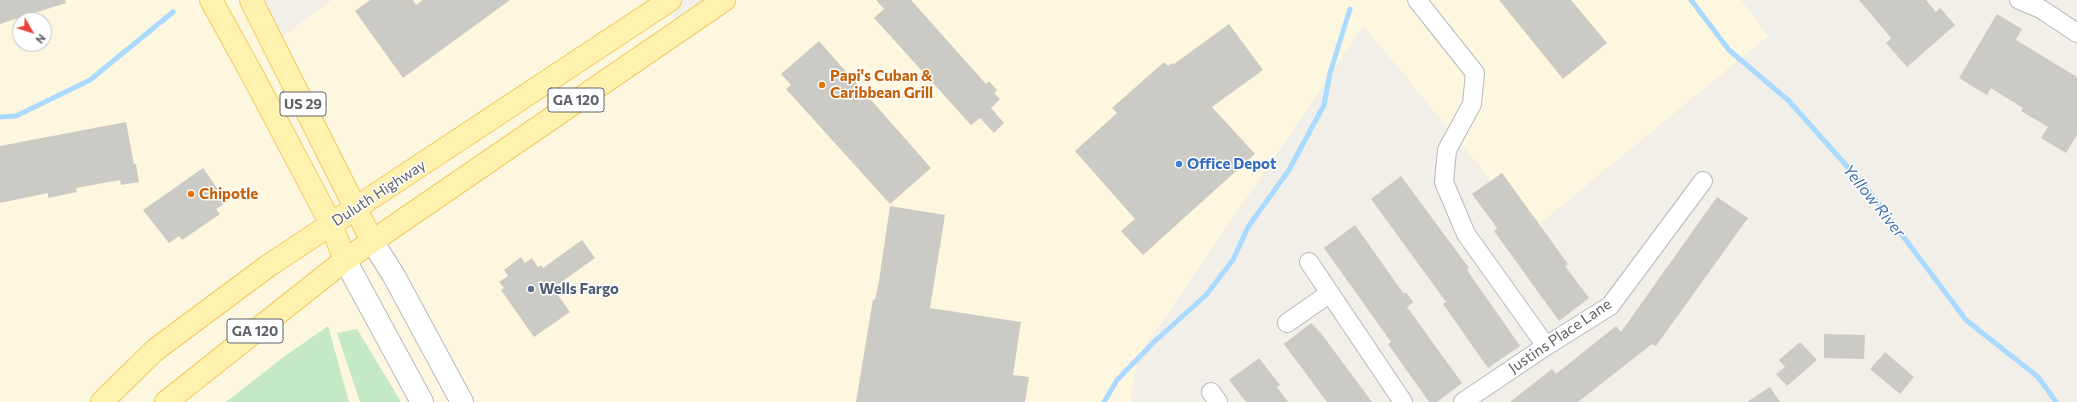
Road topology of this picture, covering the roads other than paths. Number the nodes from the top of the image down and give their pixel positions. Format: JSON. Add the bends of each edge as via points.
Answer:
{"nodes":[{"id":1,"x":211,"y":0,"type":"edge"},
{"id":2,"x":251,"y":0,"type":"edge"},
{"id":3,"x":670,"y":0,"type":"edge"},
{"id":4,"x":724,"y":0,"type":"edge"},
{"id":5,"x":1417,"y":0,"type":"edge"},
{"id":6,"x":2019,"y":0,"type":"edge"},
{"id":7,"x":2077,"y":33,"type":"edge"},
{"id":8,"x":1703,"y":181,"type":"dead end"},
{"id":9,"x":355,"y":208,"type":"junction"},
{"id":10,"x":331,"y":224,"type":"junction"},
{"id":11,"x":372,"y":242,"type":"junction"},
{"id":12,"x":344,"y":260,"type":"junction"},
{"id":13,"x":1308,"y":262,"type":"dead end"},
{"id":14,"x":1330,"y":293,"type":"junction"},
{"id":15,"x":1287,"y":323,"type":"dead end"},
{"id":16,"x":1546,"y":346,"type":"junction"},
{"id":17,"x":102,"y":402,"type":"edge"},
{"id":18,"x":166,"y":402,"type":"edge"},
{"id":19,"x":422,"y":402,"type":"edge"},
{"id":20,"x":462,"y":402,"type":"edge"},
{"id":21,"x":1402,"y":402,"type":"edge"},
{"id":22,"x":1463,"y":402,"type":"edge"}],
"edges":[{"from":1,"to":10,"type":"main road","number":"US 29"},
{"from":2,"to":9,"type":"main road","number":"US 29"},
{"from":3,"to":9,"type":"main road","name":"Duluth Highway","number":"GA 120"},
{"from":4,"to":11,"type":"main road","number":"GA 120"},
{"from":5,"to":16,"type":"street","via":[[1476,73],[1472,104],[1447,150],[1444,182],[1466,234]]},
{"from":6,"to":7,"type":"street","via":[[2041,9]]},
{"from":8,"to":16,"type":"street","name":"Justins Place Lane","via":[[1610,306]]},
{"from":9,"to":10,"type":"main road","name":"Duluth Highway","number":"GA 120"},
{"from":9,"to":11,"type":"main road","number":"US 29"},
{"from":10,"to":12,"type":"main road"},
{"from":10,"to":17,"type":"main road","name":"Duluth Highway","number":"GA 120","via":[[268,266],[155,350]]},
{"from":11,"to":12,"type":"main road","number":"GA 120"},
{"from":11,"to":20,"type":"main road","via":[[394,276]]},
{"from":12,"to":18,"type":"main road","number":"GA 120"},
{"from":12,"to":19,"type":"main road"},
{"from":13,"to":14,"type":"street"},
{"from":14,"to":15,"type":"street"},
{"from":14,"to":21,"type":"street"},
{"from":16,"to":22,"type":"street","name":"Justins Place Lane"}]}
